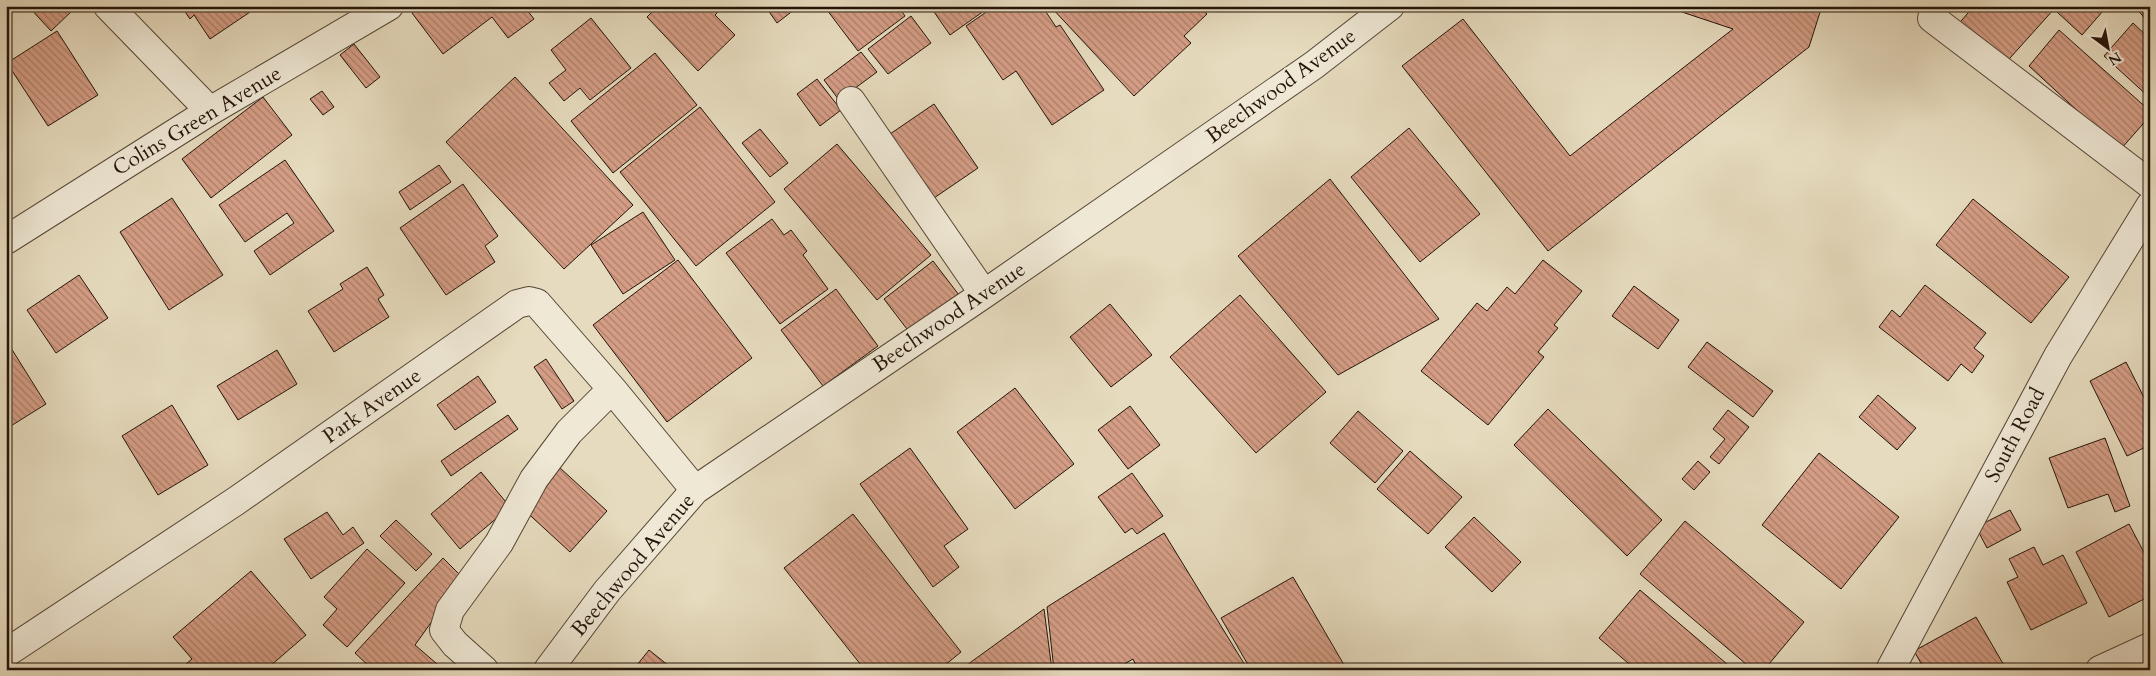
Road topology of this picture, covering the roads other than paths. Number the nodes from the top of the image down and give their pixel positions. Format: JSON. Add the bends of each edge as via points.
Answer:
{"nodes":[{"id":1,"x":108,"y":6,"type":"edge"},
{"id":2,"x":389,"y":6,"type":"edge"},
{"id":3,"x":1390,"y":6,"type":"edge"},
{"id":4,"x":1932,"y":18,"type":"dead end"},
{"id":5,"x":851,"y":101,"type":"dead end"},
{"id":6,"x":210,"y":111,"type":"junction"},
{"id":7,"x":2150,"y":184,"type":"edge"},
{"id":8,"x":2150,"y":206,"type":"edge"},
{"id":9,"x":6,"y":240,"type":"edge"},
{"id":10,"x":984,"y":294,"type":"junction"},
{"id":11,"x":612,"y":389,"type":"junction"},
{"id":12,"x":694,"y":490,"type":"junction"},
{"id":13,"x":2150,"y":647,"type":"edge"},
{"id":14,"x":6,"y":653,"type":"edge"},
{"id":15,"x":484,"y":670,"type":"edge"},
{"id":16,"x":548,"y":670,"type":"edge"},
{"id":17,"x":1890,"y":670,"type":"edge"},
{"id":18,"x":2100,"y":670,"type":"edge"}],
"edges":[{"from":1,"to":6,"type":"street"},
{"from":2,"to":6,"type":"street","name":"Colins Green Avenue"},
{"from":3,"to":10,"type":"street","name":"Beechwood Avenue","via":[[1314,64]]},
{"from":4,"to":7,"type":"street"},
{"from":5,"to":10,"type":"street"},
{"from":6,"to":9,"type":"street","name":"Colins Green Avenue"},
{"from":8,"to":17,"type":"street","name":"South Road","via":[[2058,356]]},
{"from":10,"to":12,"type":"street","name":"Beechwood Avenue"},
{"from":11,"to":12,"type":"street","name":"Park Avenue"},
{"from":11,"to":14,"type":"street","name":"Park Avenue","via":[[537,303],[517,304],[236,501]]},
{"from":11,"to":15,"type":"street","via":[[569,432],[534,479],[499,543],[450,610],[444,630]]},
{"from":12,"to":16,"type":"street","name":"Beechwood Avenue","via":[[607,592]]},
{"from":13,"to":18,"type":"street"}]}
